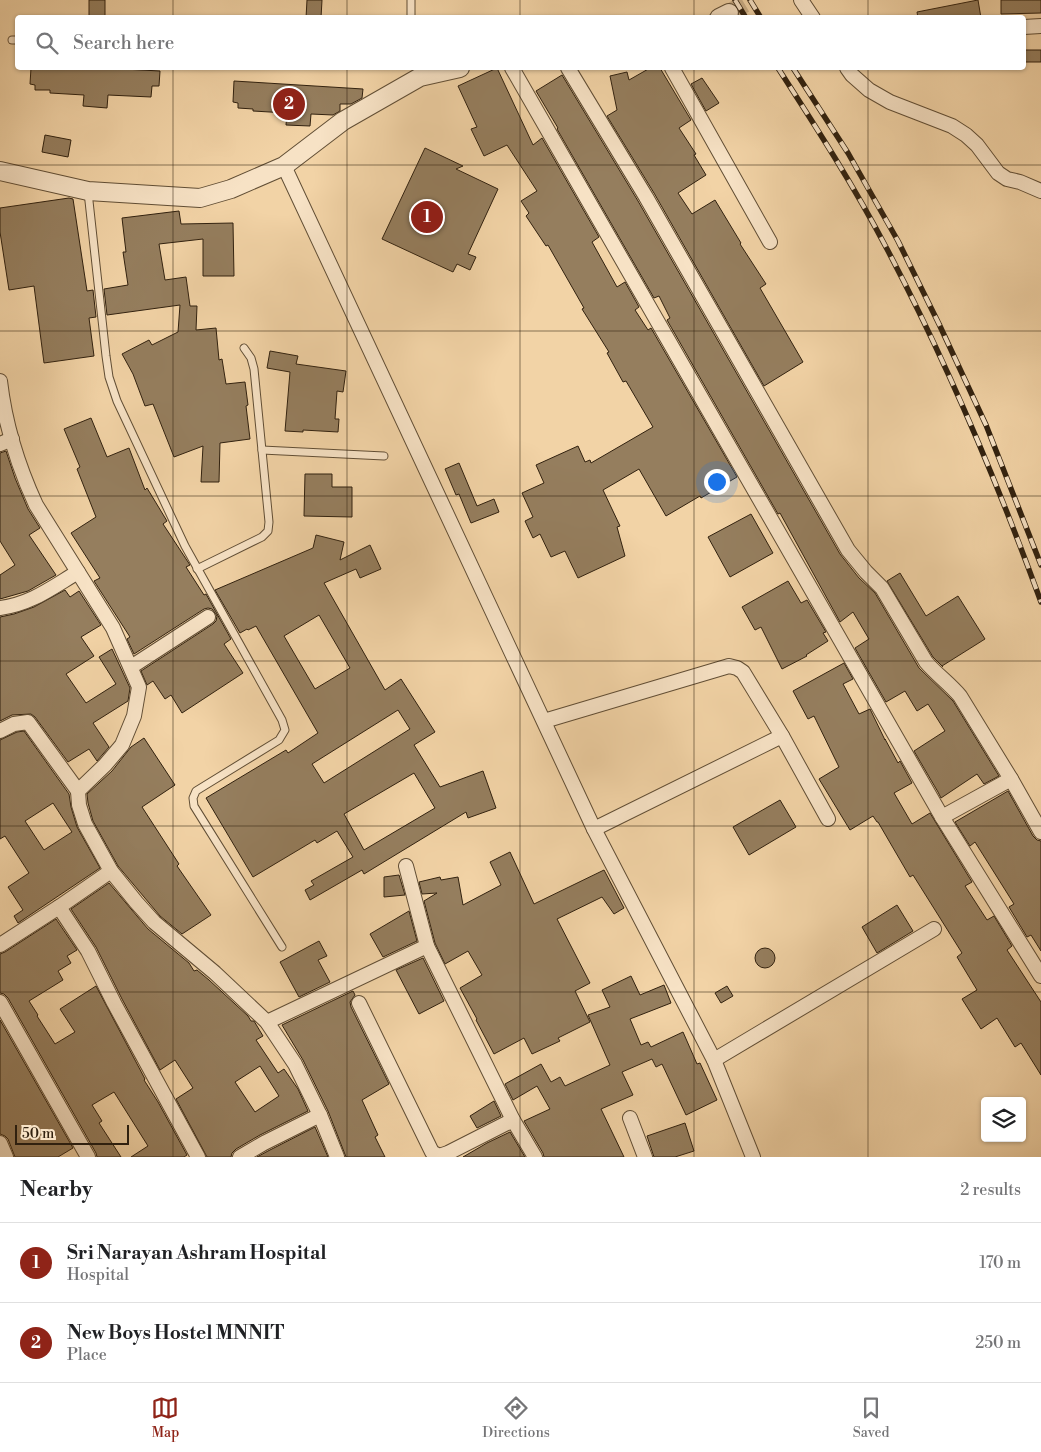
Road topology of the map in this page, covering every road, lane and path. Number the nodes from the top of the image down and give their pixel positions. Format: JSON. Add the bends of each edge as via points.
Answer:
{"nodes":[{"id":1,"x":411,"y":0,"type":"edge"},
{"id":2,"x":801,"y":0,"type":"edge"},
{"id":3,"x":411,"y":15,"type":"edge"},
{"id":4,"x":811,"y":15,"type":"edge"},
{"id":5,"x":1041,"y":26,"type":"edge"},
{"id":6,"x":1026,"y":27,"type":"edge"},
{"id":7,"x":440,"y":70,"type":"edge"},
{"id":8,"x":513,"y":70,"type":"edge"},
{"id":9,"x":569,"y":70,"type":"edge"},
{"id":10,"x":673,"y":70,"type":"edge"},
{"id":11,"x":848,"y":70,"type":"edge"},
{"id":12,"x":419,"y":72,"type":"edge"},
{"id":13,"x":284,"y":166,"type":"junction"},
{"id":14,"x":0,"y":172,"type":"edge"},
{"id":15,"x":88,"y":191,"type":"junction"},
{"id":16,"x":1041,"y":191,"type":"edge"},
{"id":17,"x":770,"y":242,"type":"dead end"},
{"id":18,"x":244,"y":348,"type":"dead end"},
{"id":19,"x":0,"y":382,"type":"edge"},
{"id":20,"x":6,"y":442,"type":"edge"},
{"id":21,"x":262,"y":450,"type":"junction"},
{"id":22,"x":384,"y":456,"type":"dead end"},
{"id":23,"x":198,"y":569,"type":"junction"},
{"id":24,"x":78,"y":572,"type":"junction"},
{"id":25,"x":0,"y":608,"type":"edge"},
{"id":26,"x":208,"y":617,"type":"dead end"},
{"id":27,"x":131,"y":667,"type":"junction"},
{"id":28,"x":544,"y":721,"type":"junction"},
{"id":29,"x":0,"y":732,"type":"edge"},
{"id":30,"x":782,"y":736,"type":"junction"},
{"id":31,"x":1011,"y":779,"type":"junction"},
{"id":32,"x":78,"y":791,"type":"junction"},
{"id":33,"x":942,"y":817,"type":"junction"},
{"id":34,"x":828,"y":819,"type":"dead end"},
{"id":35,"x":594,"y":829,"type":"junction"},
{"id":36,"x":1041,"y":832,"type":"edge"},
{"id":37,"x":406,"y":866,"type":"dead end"},
{"id":38,"x":112,"y":871,"type":"junction"},
{"id":39,"x":59,"y":907,"type":"junction"},
{"id":40,"x":934,"y":929,"type":"dead end"},
{"id":41,"x":0,"y":945,"type":"edge"},
{"id":42,"x":426,"y":946,"type":"junction"},
{"id":43,"x":282,"y":947,"type":"dead end"},
{"id":44,"x":1041,"y":976,"type":"edge"},
{"id":45,"x":0,"y":1002,"type":"edge"},
{"id":46,"x":359,"y":1004,"type":"dead end"},
{"id":47,"x":267,"y":1022,"type":"junction"},
{"id":48,"x":714,"y":1060,"type":"junction"},
{"id":49,"x":320,"y":1115,"type":"junction"},
{"id":50,"x":630,"y":1118,"type":"dead end"},
{"id":51,"x":513,"y":1120,"type":"junction"},
{"id":52,"x":88,"y":1157,"type":"edge"},
{"id":53,"x":198,"y":1157,"type":"edge"},
{"id":54,"x":240,"y":1157,"type":"edge"},
{"id":55,"x":337,"y":1157,"type":"edge"},
{"id":56,"x":535,"y":1157,"type":"edge"},
{"id":57,"x":645,"y":1157,"type":"edge"},
{"id":58,"x":753,"y":1157,"type":"edge"}],
"edges":[{"from":1,"to":3,"type":"lane"},
{"from":2,"to":4,"type":"street"},
{"from":5,"to":6,"type":"street"},
{"from":7,"to":12,"type":"street"},
{"from":8,"to":33,"type":"street"},
{"from":9,"to":31,"type":"street","via":[[646,197],[848,550],[882,588],[926,662],[960,696]]},
{"from":10,"to":17,"type":"street"},
{"from":11,"to":16,"type":"street","via":[[869,90],[890,102],[952,126],[966,135],[1002,176]]},
{"from":12,"to":13,"type":"street"},
{"from":13,"to":15,"type":"street","via":[[231,189],[200,198]]},
{"from":13,"to":28,"type":"street"},
{"from":14,"to":15,"type":"street"},
{"from":15,"to":23,"type":"lane","via":[[109,377],[170,515]]},
{"from":18,"to":21,"type":"lane","via":[[254,369]]},
{"from":19,"to":20,"type":"street"},
{"from":20,"to":24,"type":"street","via":[[36,505]]},
{"from":21,"to":22,"type":"lane"},
{"from":21,"to":23,"type":"lane","via":[[268,531]]},
{"from":23,"to":43,"type":"lane","via":[[285,730],[279,740],[196,791],[194,806]]},
{"from":24,"to":25,"type":"street","via":[[30,600]]},
{"from":24,"to":27,"type":"street","via":[[113,628]]},
{"from":26,"to":27,"type":"street"},
{"from":27,"to":32,"type":"street","via":[[139,687],[134,716],[122,745]]},
{"from":28,"to":30,"type":"street","via":[[729,666],[743,672]]},
{"from":28,"to":35,"type":"street"},
{"from":29,"to":32,"type":"street","via":[[14,724],[28,722]]},
{"from":30,"to":34,"type":"street"},
{"from":30,"to":35,"type":"street"},
{"from":31,"to":33,"type":"street"},
{"from":31,"to":36,"type":"street"},
{"from":32,"to":38,"type":"street","via":[[85,824]]},
{"from":33,"to":44,"type":"street"},
{"from":35,"to":48,"type":"street"},
{"from":37,"to":42,"type":"street"},
{"from":38,"to":39,"type":"street"},
{"from":38,"to":47,"type":"street","via":[[154,922]]},
{"from":39,"to":41,"type":"street"},
{"from":39,"to":53,"type":"street","via":[[88,951]]},
{"from":40,"to":48,"type":"street"},
{"from":42,"to":47,"type":"street"},
{"from":42,"to":51,"type":"street"},
{"from":45,"to":52,"type":"street"},
{"from":46,"to":51,"type":"street","via":[[432,1152],[438,1156],[448,1153]]},
{"from":47,"to":49,"type":"street","via":[[295,1064]]},
{"from":48,"to":58,"type":"street"},
{"from":49,"to":54,"type":"street"},
{"from":49,"to":55,"type":"street"},
{"from":50,"to":57,"type":"street"},
{"from":51,"to":56,"type":"street"}]}
